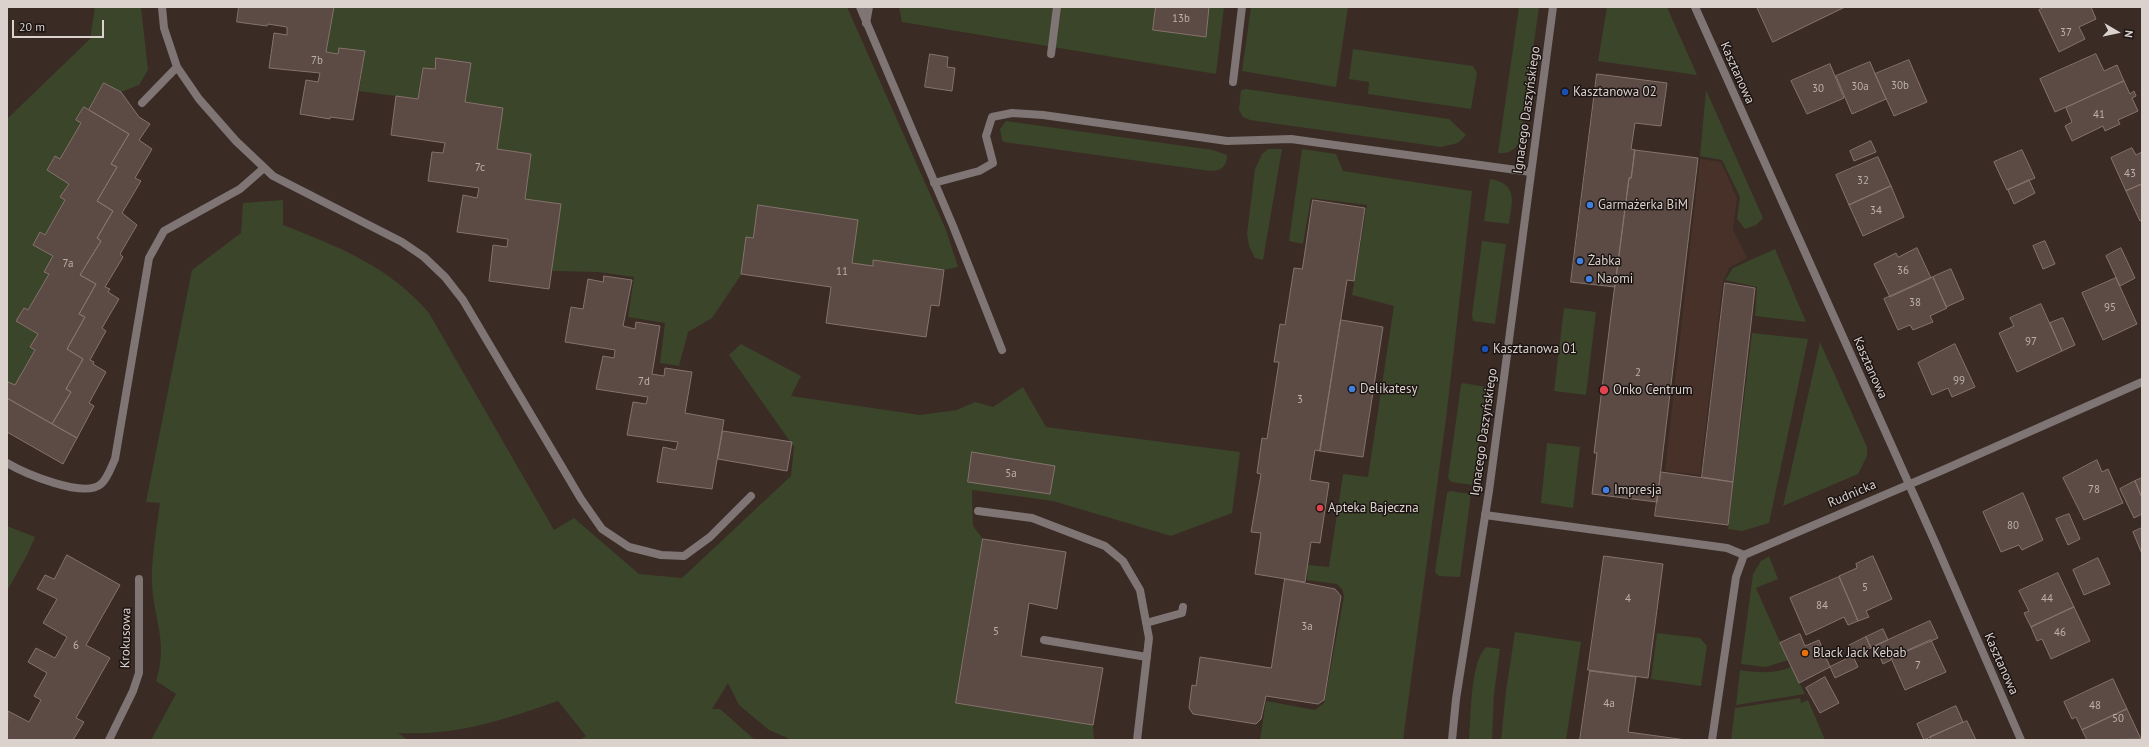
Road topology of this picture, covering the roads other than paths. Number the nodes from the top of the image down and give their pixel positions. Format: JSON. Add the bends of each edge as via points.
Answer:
{"nodes":[{"id":1,"x":162,"y":7,"type":"edge"},
{"id":2,"x":860,"y":7,"type":"edge"},
{"id":3,"x":869,"y":7,"type":"edge"},
{"id":4,"x":1057,"y":7,"type":"edge"},
{"id":5,"x":1242,"y":7,"type":"edge"},
{"id":6,"x":1553,"y":7,"type":"edge"},
{"id":7,"x":1694,"y":7,"type":"edge"},
{"id":8,"x":866,"y":23,"type":"junction"},
{"id":9,"x":1051,"y":54,"type":"dead end"},
{"id":10,"x":177,"y":66,"type":"junction"},
{"id":11,"x":1233,"y":82,"type":"dead end"},
{"id":12,"x":142,"y":103,"type":"dead end"},
{"id":13,"x":264,"y":168,"type":"junction"},
{"id":14,"x":1531,"y":172,"type":"junction"},
{"id":15,"x":934,"y":183,"type":"junction"},
{"id":16,"x":1002,"y":350,"type":"dead end"},
{"id":17,"x":2142,"y":382,"type":"edge"},
{"id":18,"x":7,"y":463,"type":"edge"},
{"id":19,"x":1908,"y":484,"type":"junction"},
{"id":20,"x":751,"y":496,"type":"dead end"},
{"id":21,"x":978,"y":511,"type":"dead end"},
{"id":22,"x":1485,"y":515,"type":"junction"},
{"id":23,"x":1744,"y":555,"type":"junction"},
{"id":24,"x":139,"y":579,"type":"dead end"},
{"id":25,"x":1183,"y":607,"type":"dead end"},
{"id":26,"x":1146,"y":623,"type":"junction"},
{"id":27,"x":1044,"y":640,"type":"dead end"},
{"id":28,"x":1147,"y":657,"type":"junction"},
{"id":29,"x":109,"y":740,"type":"edge"},
{"id":30,"x":1137,"y":740,"type":"edge"},
{"id":31,"x":1452,"y":740,"type":"edge"},
{"id":32,"x":1712,"y":740,"type":"edge"},
{"id":33,"x":2021,"y":740,"type":"edge"}],
"edges":[{"from":1,"to":10,"type":"street","via":[[164,28]]},
{"from":2,"to":8,"type":"street"},
{"from":3,"to":8,"type":"street"},
{"from":4,"to":9,"type":"street"},
{"from":5,"to":11,"type":"street"},
{"from":6,"to":14,"type":"street","name":"Ignacego Daszyńskiego"},
{"from":7,"to":19,"type":"street","name":"Kasztanowa"},
{"from":8,"to":15,"type":"street"},
{"from":10,"to":12,"type":"street"},
{"from":10,"to":13,"type":"street","via":[[199,99]]},
{"from":13,"to":18,"type":"street","via":[[240,189],[164,231],[149,258],[115,459],[101,485],[89,488],[51,483]]},
{"from":13,"to":20,"type":"street","via":[[273,176],[402,242],[446,277],[463,300],[581,499],[602,529],[629,547],[661,555],[684,556],[710,537]]},
{"from":14,"to":15,"type":"street","via":[[1291,139],[1227,141],[1043,114],[1012,113],[992,117],[986,136],[993,163],[979,171]]},
{"from":14,"to":22,"type":"street","name":"Ignacego Daszyńskiego"},
{"from":15,"to":16,"type":"street"},
{"from":17,"to":19,"type":"street","name":"Rudnicka"},
{"from":19,"to":23,"type":"street","name":"Rudnicka"},
{"from":19,"to":33,"type":"street","name":"Kasztanowa"},
{"from":21,"to":26,"type":"street","via":[[1032,518],[1105,546],[1123,561],[1140,590]]},
{"from":22,"to":23,"type":"street","via":[[1727,548]]},
{"from":22,"to":31,"type":"street","name":"Ignacego Daszyńskiego"},
{"from":23,"to":32,"type":"street","via":[[1736,577]]},
{"from":24,"to":29,"type":"street","name":"Krokusowa","via":[[138,673]]},
{"from":25,"to":26,"type":"street","via":[[1182,613]]},
{"from":26,"to":28,"type":"street","via":[[1149,638]]},
{"from":27,"to":28,"type":"street"},
{"from":28,"to":30,"type":"street"}]}
